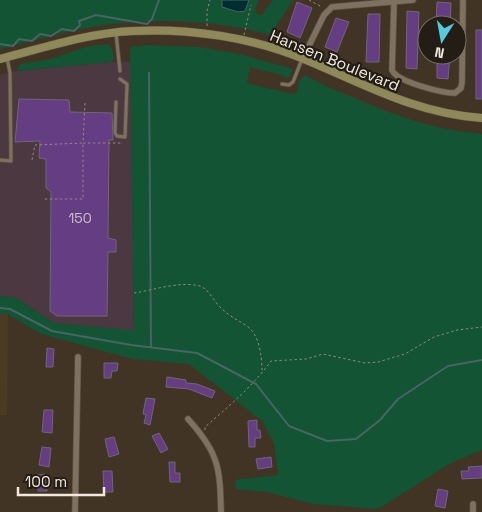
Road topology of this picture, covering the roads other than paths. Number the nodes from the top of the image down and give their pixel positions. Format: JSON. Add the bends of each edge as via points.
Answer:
{"nodes":[{"id":1,"x":413,"y":0,"type":"edge"},
{"id":2,"x":463,"y":0,"type":"edge"},
{"id":3,"x":394,"y":3,"type":"junction"},
{"id":4,"x":116,"y":33,"type":"junction"},
{"id":5,"x":3,"y":58,"type":"edge"},
{"id":6,"x":303,"y":58,"type":"junction"},
{"id":7,"x":120,"y":71,"type":"dead end"},
{"id":8,"x":120,"y":79,"type":"dead end"},
{"id":9,"x":282,"y":84,"type":"dead end"},
{"id":10,"x":116,"y":102,"type":"dead end"},
{"id":11,"x":482,"y":118,"type":"edge"},
{"id":12,"x":0,"y":160,"type":"edge"},
{"id":13,"x":78,"y":357,"type":"dead end"},
{"id":14,"x":188,"y":419,"type":"dead end"},
{"id":15,"x":472,"y":504,"type":"dead end"},
{"id":16,"x":75,"y":512,"type":"edge"},
{"id":17,"x":221,"y":512,"type":"edge"},
{"id":18,"x":473,"y":512,"type":"edge"}],
"edges":[{"from":1,"to":3,"type":"street"},
{"from":2,"to":3,"type":"street","via":[[462,82],[455,93],[404,80],[394,74]]},
{"from":3,"to":6,"type":"street","via":[[346,5],[327,10]]},
{"from":4,"to":5,"type":"street","name":"Hansen Boulevard","via":[[72,40]]},
{"from":4,"to":6,"type":"street","name":"Hansen Boulevard","via":[[176,30],[242,40]]},
{"from":4,"to":7,"type":"lane"},
{"from":5,"to":12,"type":"lane","via":[[10,73],[11,160]]},
{"from":6,"to":9,"type":"lane","via":[[293,82]]},
{"from":6,"to":11,"type":"street","name":"Hansen Boulevard","via":[[378,93],[425,109]]},
{"from":8,"to":10,"type":"lane","via":[[127,84],[125,137],[115,133]]},
{"from":13,"to":16,"type":"street"},
{"from":14,"to":17,"type":"street","via":[[218,462]]},
{"from":15,"to":18,"type":"street"}]}
